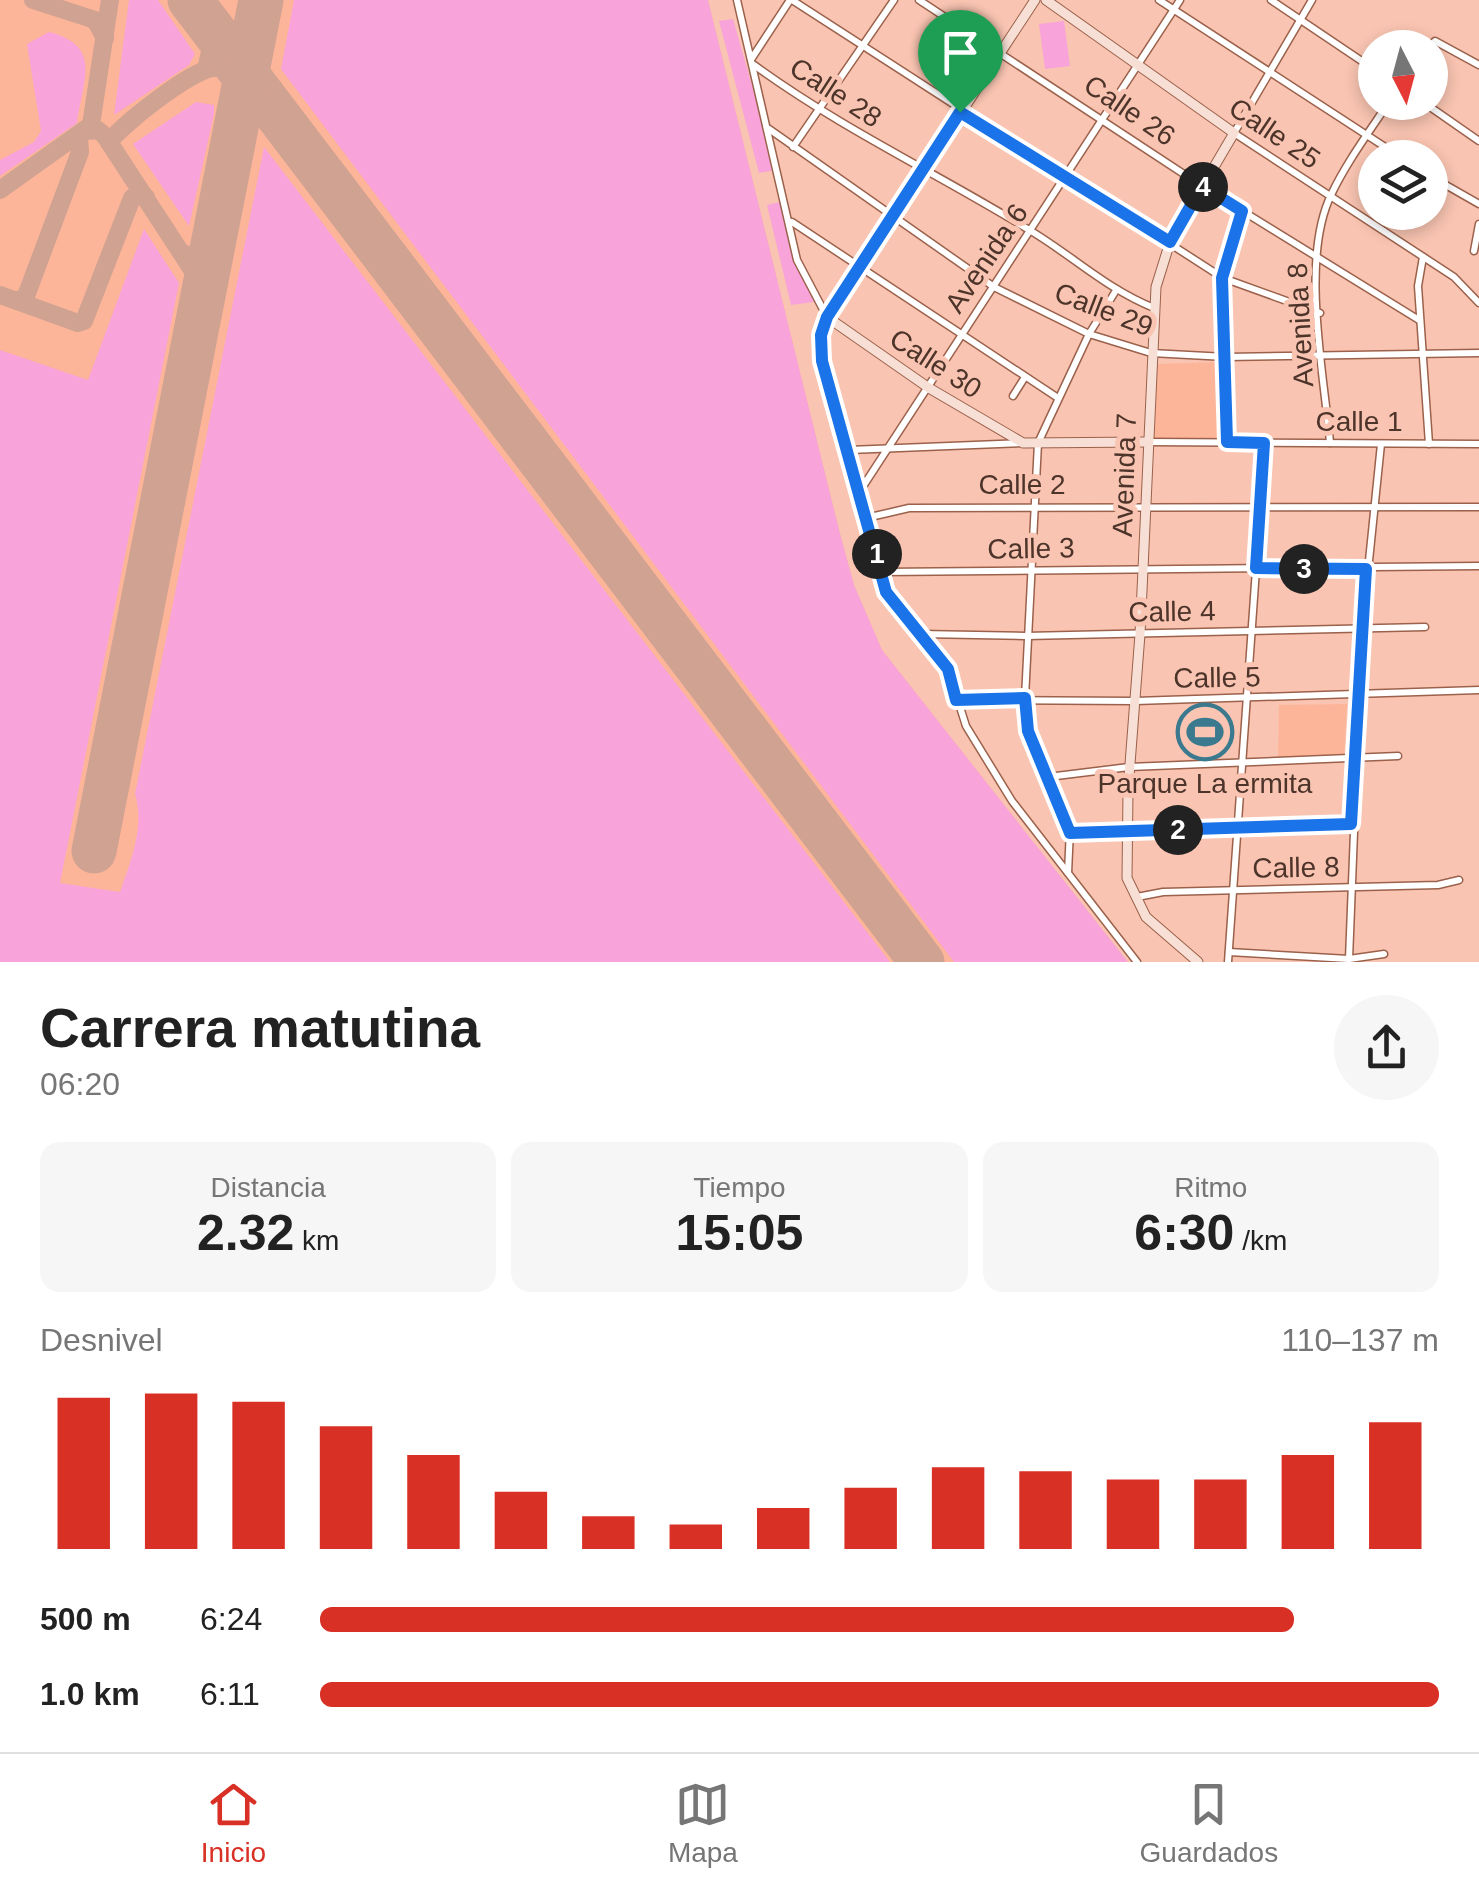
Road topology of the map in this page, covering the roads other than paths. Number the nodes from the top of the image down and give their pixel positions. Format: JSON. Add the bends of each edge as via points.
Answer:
{"nodes":[{"id":1,"x":736,"y":0,"type":"edge"},
{"id":2,"x":791,"y":0,"type":"edge"},
{"id":3,"x":894,"y":0,"type":"edge"},
{"id":4,"x":919,"y":0,"type":"edge"},
{"id":5,"x":1035,"y":0,"type":"edge"},
{"id":6,"x":1046,"y":0,"type":"edge"},
{"id":7,"x":1159,"y":0,"type":"edge"},
{"id":8,"x":1180,"y":0,"type":"edge"},
{"id":9,"x":1271,"y":0,"type":"edge"},
{"id":10,"x":1312,"y":0,"type":"edge"},
{"id":11,"x":1174,"y":10,"type":"junction"},
{"id":12,"x":1300,"y":21,"type":"junction"},
{"id":13,"x":862,"y":46,"type":"junction"},
{"id":14,"x":1448,"y":46,"type":"edge"},
{"id":15,"x":1002,"y":54,"type":"junction"},
{"id":16,"x":1358,"y":59,"type":"edge"},
{"id":17,"x":752,"y":61,"type":"junction"},
{"id":18,"x":1138,"y":65,"type":"junction"},
{"id":19,"x":1479,"y":66,"type":"edge"},
{"id":20,"x":1270,"y":72,"type":"junction"},
{"id":21,"x":818,"y":111,"type":"junction"},
{"id":22,"x":960,"y":112,"type":"junction"},
{"id":23,"x":1104,"y":119,"type":"junction"},
{"id":24,"x":1448,"y":119,"type":"edge"},
{"id":25,"x":1377,"y":120,"type":"edge"},
{"id":26,"x":768,"y":129,"type":"junction"},
{"id":27,"x":1234,"y":133,"type":"junction"},
{"id":28,"x":1367,"y":135,"type":"junction"},
{"id":29,"x":1375,"y":140,"type":"edge"},
{"id":30,"x":1479,"y":140,"type":"edge"},
{"id":31,"x":793,"y":146,"type":"junction"},
{"id":32,"x":923,"y":172,"type":"junction"},
{"id":33,"x":1066,"y":177,"type":"junction"},
{"id":34,"x":1202,"y":186,"type":"junction"},
{"id":35,"x":1448,"y":186,"type":"edge"},
{"id":36,"x":1330,"y":196,"type":"junction"},
{"id":37,"x":1479,"y":204,"type":"edge"},
{"id":38,"x":1242,"y":211,"type":"junction"},
{"id":39,"x":894,"y":215,"type":"junction"},
{"id":40,"x":791,"y":222,"type":"junction"},
{"id":41,"x":1479,"y":224,"type":"edge"},
{"id":42,"x":1032,"y":231,"type":"junction"},
{"id":43,"x":1170,"y":242,"type":"junction"},
{"id":44,"x":1474,"y":251,"type":"dead end"},
{"id":45,"x":1316,"y":256,"type":"junction"},
{"id":46,"x":1422,"y":257,"type":"junction"},
{"id":47,"x":860,"y":266,"type":"junction"},
{"id":48,"x":1222,"y":278,"type":"junction"},
{"id":49,"x":994,"y":287,"type":"junction"},
{"id":50,"x":1115,"y":292,"type":"junction"},
{"id":51,"x":1479,"y":303,"type":"edge"},
{"id":52,"x":1154,"y":308,"type":"junction"},
{"id":53,"x":1320,"y":313,"type":"junction"},
{"id":54,"x":827,"y":317,"type":"junction"},
{"id":55,"x":1419,"y":320,"type":"junction"},
{"id":56,"x":1090,"y":334,"type":"junction"},
{"id":57,"x":960,"y":336,"type":"junction"},
{"id":58,"x":1151,"y":353,"type":"junction"},
{"id":59,"x":1422,"y":353,"type":"junction"},
{"id":60,"x":1479,"y":353,"type":"edge"},
{"id":61,"x":1322,"y":356,"type":"junction"},
{"id":62,"x":1226,"y":358,"type":"junction"},
{"id":63,"x":1025,"y":377,"type":"junction"},
{"id":64,"x":929,"y":388,"type":"junction"},
{"id":65,"x":1014,"y":396,"type":"dead end"},
{"id":66,"x":1058,"y":398,"type":"junction"},
{"id":67,"x":1003,"y":432,"type":"junction"},
{"id":68,"x":1146,"y":442,"type":"junction"},
{"id":69,"x":1227,"y":442,"type":"junction"},
{"id":70,"x":1264,"y":443,"type":"junction"},
{"id":71,"x":1330,"y":443,"type":"junction"},
{"id":72,"x":999,"y":444,"type":"junction"},
{"id":73,"x":1023,"y":444,"type":"junction"},
{"id":74,"x":1038,"y":444,"type":"junction"},
{"id":75,"x":1381,"y":444,"type":"junction"},
{"id":76,"x":1428,"y":444,"type":"junction"},
{"id":77,"x":1479,"y":444,"type":"edge"},
{"id":78,"x":888,"y":447,"type":"junction"},
{"id":79,"x":849,"y":450,"type":"junction"},
{"id":80,"x":860,"y":491,"type":"junction"},
{"id":81,"x":1260,"y":504,"type":"junction"},
{"id":82,"x":1037,"y":506,"type":"junction"},
{"id":83,"x":1146,"y":506,"type":"junction"},
{"id":84,"x":1374,"y":506,"type":"junction"},
{"id":85,"x":1479,"y":507,"type":"edge"},
{"id":86,"x":866,"y":518,"type":"junction"},
{"id":87,"x":1479,"y":566,"type":"edge"},
{"id":88,"x":1256,"y":568,"type":"junction"},
{"id":89,"x":1366,"y":569,"type":"junction"},
{"id":90,"x":1031,"y":570,"type":"junction"},
{"id":91,"x":1142,"y":570,"type":"junction"},
{"id":92,"x":882,"y":572,"type":"junction"},
{"id":93,"x":1425,"y":627,"type":"dead end"},
{"id":94,"x":1362,"y":629,"type":"junction"},
{"id":95,"x":1252,"y":632,"type":"junction"},
{"id":96,"x":920,"y":634,"type":"junction"},
{"id":97,"x":1140,"y":634,"type":"junction"},
{"id":98,"x":1026,"y":636,"type":"junction"},
{"id":99,"x":1479,"y":690,"type":"edge"},
{"id":100,"x":1359,"y":696,"type":"junction"},
{"id":101,"x":1025,"y":698,"type":"junction"},
{"id":102,"x":1248,"y":699,"type":"junction"},
{"id":103,"x":956,"y":700,"type":"junction"},
{"id":104,"x":1135,"y":701,"type":"junction"},
{"id":105,"x":1398,"y":756,"type":"dead end"},
{"id":106,"x":1354,"y":761,"type":"junction"},
{"id":107,"x":1240,"y":763,"type":"junction"},
{"id":108,"x":1129,"y":767,"type":"junction"},
{"id":109,"x":1048,"y":776,"type":"junction"},
{"id":110,"x":1351,"y":824,"type":"junction"},
{"id":111,"x":1240,"y":828,"type":"junction"},
{"id":112,"x":1127,"y":831,"type":"junction"},
{"id":113,"x":1070,"y":833,"type":"junction"},
{"id":114,"x":1068,"y":873,"type":"junction"},
{"id":115,"x":1459,"y":880,"type":"dead end"},
{"id":116,"x":1349,"y":888,"type":"junction"},
{"id":117,"x":1235,"y":890,"type":"junction"},
{"id":118,"x":1134,"y":898,"type":"junction"},
{"id":119,"x":1229,"y":952,"type":"junction"},
{"id":120,"x":1384,"y":954,"type":"dead end"},
{"id":121,"x":1349,"y":959,"type":"junction"},
{"id":122,"x":1137,"y":962,"type":"edge"},
{"id":123,"x":1198,"y":962,"type":"edge"},
{"id":124,"x":1228,"y":962,"type":"edge"}],
"edges":[{"from":1,"to":17,"type":"street"},
{"from":2,"to":13,"type":"street"},
{"from":2,"to":17,"type":"street"},
{"from":3,"to":13,"type":"street"},
{"from":4,"to":15,"type":"street","name":"Calle 26"},
{"from":5,"to":15,"type":"street"},
{"from":6,"to":18,"type":"street","name":"Calle 25"},
{"from":7,"to":11,"type":"street"},
{"from":8,"to":11,"type":"street","name":"Avenida 6"},
{"from":9,"to":12,"type":"street"},
{"from":10,"to":12,"type":"street","name":"Avenida 7"},
{"from":11,"to":18,"type":"street","name":"Avenida 6"},
{"from":11,"to":20,"type":"street"},
{"from":12,"to":16,"type":"street"},
{"from":12,"to":20,"type":"street","name":"Avenida 7"},
{"from":13,"to":21,"type":"street"},
{"from":13,"to":22,"type":"street"},
{"from":14,"to":19,"type":"street"},
{"from":15,"to":22,"type":"street"},
{"from":15,"to":23,"type":"street","name":"Calle 26"},
{"from":17,"to":21,"type":"street","name":"Calle 28"},
{"from":17,"to":26,"type":"street"},
{"from":18,"to":23,"type":"street","name":"Avenida 6"},
{"from":18,"to":27,"type":"street","name":"Calle 25"},
{"from":20,"to":27,"type":"street","name":"Avenida 7"},
{"from":20,"to":28,"type":"street"},
{"from":21,"to":31,"type":"street"},
{"from":21,"to":32,"type":"street","name":"Calle 28"},
{"from":22,"to":32,"type":"street"},
{"from":22,"to":33,"type":"street"},
{"from":23,"to":33,"type":"street","name":"Avenida 6"},
{"from":23,"to":34,"type":"street","name":"Calle 26"},
{"from":24,"to":30,"type":"street"},
{"from":25,"to":28,"type":"street","name":"Avenida 8"},
{"from":26,"to":31,"type":"street","name":"Calle 29"},
{"from":26,"to":40,"type":"street"},
{"from":27,"to":34,"type":"street","name":"Avenida 7"},
{"from":27,"to":36,"type":"street","name":"Calle 25"},
{"from":28,"to":29,"type":"street"},
{"from":28,"to":36,"type":"street","name":"Avenida 8"},
{"from":31,"to":39,"type":"street","name":"Calle 29"},
{"from":32,"to":39,"type":"street"},
{"from":32,"to":42,"type":"street","name":"Calle 28"},
{"from":33,"to":42,"type":"street","name":"Avenida 6"},
{"from":33,"to":43,"type":"street"},
{"from":34,"to":38,"type":"street","name":"Calle 26"},
{"from":34,"to":43,"type":"street","name":"Avenida 7"},
{"from":35,"to":37,"type":"street"},
{"from":36,"to":45,"type":"street","name":"Avenida 8"},
{"from":36,"to":46,"type":"street","name":"Calle 25"},
{"from":38,"to":45,"type":"street","name":"Calle 26"},
{"from":38,"to":48,"type":"street"},
{"from":39,"to":47,"type":"street"},
{"from":39,"to":49,"type":"street","name":"Calle 29"},
{"from":40,"to":47,"type":"street"},
{"from":40,"to":54,"type":"street","via":[[797,260]]},
{"from":41,"to":44,"type":"street"},
{"from":42,"to":49,"type":"street","name":"Avenida 6"},
{"from":42,"to":50,"type":"street","name":"Calle 28"},
{"from":43,"to":48,"type":"street"},
{"from":43,"to":52,"type":"street","name":"Avenida 7"},
{"from":45,"to":53,"type":"street","name":"Avenida 8"},
{"from":45,"to":55,"type":"street","name":"Calle 26"},
{"from":46,"to":51,"type":"street","name":"Calle 25"},
{"from":46,"to":55,"type":"street"},
{"from":47,"to":54,"type":"street"},
{"from":47,"to":57,"type":"street"},
{"from":48,"to":53,"type":"street"},
{"from":48,"to":62,"type":"street"},
{"from":49,"to":56,"type":"street","name":"Calle 29"},
{"from":49,"to":57,"type":"street","name":"Avenida 6"},
{"from":50,"to":52,"type":"street","name":"Calle 28"},
{"from":50,"to":56,"type":"street"},
{"from":52,"to":58,"type":"street","name":"Avenida 7"},
{"from":53,"to":61,"type":"street","name":"Avenida 8"},
{"from":54,"to":64,"type":"street","name":"Calle 30"},
{"from":54,"to":79,"type":"street","via":[[822,361]]},
{"from":55,"to":59,"type":"street"},
{"from":56,"to":58,"type":"street","name":"Calle 29"},
{"from":56,"to":66,"type":"street"},
{"from":57,"to":63,"type":"street"},
{"from":57,"to":64,"type":"street","name":"Avenida 6"},
{"from":58,"to":62,"type":"street","name":"Calle 29"},
{"from":58,"to":68,"type":"street","name":"Avenida 7"},
{"from":59,"to":60,"type":"street","name":"Calle 29"},
{"from":59,"to":61,"type":"street","name":"Calle 29"},
{"from":59,"to":76,"type":"street"},
{"from":61,"to":62,"type":"street","name":"Calle 29"},
{"from":61,"to":71,"type":"street","name":"Avenida 8"},
{"from":62,"to":69,"type":"street"},
{"from":63,"to":65,"type":"street"},
{"from":63,"to":66,"type":"street"},
{"from":64,"to":67,"type":"street","name":"Calle 30"},
{"from":64,"to":78,"type":"street","name":"Avenida 6"},
{"from":66,"to":74,"type":"street"},
{"from":67,"to":72,"type":"street"},
{"from":67,"to":73,"type":"street","name":"Calle 30"},
{"from":68,"to":69,"type":"street","name":"Calle 1"},
{"from":68,"to":74,"type":"street","name":"Calle 1"},
{"from":68,"to":83,"type":"street","name":"Avenida 7"},
{"from":69,"to":70,"type":"street","name":"Calle 1"},
{"from":70,"to":71,"type":"street","name":"Calle 1"},
{"from":70,"to":81,"type":"street"},
{"from":71,"to":75,"type":"street","name":"Calle 1"},
{"from":72,"to":73,"type":"street","name":"Calle 1"},
{"from":72,"to":78,"type":"street","name":"Calle 1"},
{"from":73,"to":74,"type":"street","name":"Calle 1"},
{"from":74,"to":82,"type":"street"},
{"from":75,"to":76,"type":"street","name":"Calle 1"},
{"from":75,"to":84,"type":"street"},
{"from":76,"to":77,"type":"street","name":"Calle 1"},
{"from":78,"to":79,"type":"street","name":"Calle 1"},
{"from":78,"to":80,"type":"street","name":"Avenida 6"},
{"from":79,"to":80,"type":"street"},
{"from":80,"to":86,"type":"street"},
{"from":81,"to":83,"type":"street","name":"Calle 2"},
{"from":81,"to":84,"type":"street","name":"Calle 2"},
{"from":81,"to":88,"type":"street"},
{"from":82,"to":83,"type":"street","name":"Calle 2"},
{"from":82,"to":86,"type":"street","name":"Calle 2","via":[[909,508]]},
{"from":82,"to":90,"type":"street"},
{"from":83,"to":91,"type":"street","name":"Avenida 7"},
{"from":84,"to":85,"type":"street","name":"Calle 2"},
{"from":84,"to":89,"type":"street"},
{"from":86,"to":92,"type":"street"},
{"from":87,"to":89,"type":"street","name":"Calle 3"},
{"from":88,"to":89,"type":"street","name":"Calle 3"},
{"from":88,"to":91,"type":"street","name":"Calle 3"},
{"from":88,"to":95,"type":"street"},
{"from":89,"to":94,"type":"street"},
{"from":90,"to":91,"type":"street","name":"Calle 3"},
{"from":90,"to":92,"type":"street","name":"Calle 3"},
{"from":90,"to":98,"type":"street"},
{"from":91,"to":97,"type":"street","name":"Avenida 7"},
{"from":92,"to":96,"type":"street","via":[[886,592]]},
{"from":93,"to":94,"type":"street","name":"Calle 4"},
{"from":94,"to":95,"type":"street","name":"Calle 4"},
{"from":94,"to":100,"type":"street"},
{"from":95,"to":97,"type":"street","name":"Calle 4"},
{"from":95,"to":102,"type":"street"},
{"from":96,"to":98,"type":"street","name":"Calle 4"},
{"from":96,"to":103,"type":"street","via":[[948,669]]},
{"from":97,"to":98,"type":"street","name":"Calle 4"},
{"from":97,"to":104,"type":"street","name":"Avenida 7"},
{"from":98,"to":101,"type":"street"},
{"from":99,"to":100,"type":"street","name":"Calle 5"},
{"from":100,"to":102,"type":"street","name":"Calle 5"},
{"from":100,"to":106,"type":"street"},
{"from":101,"to":103,"type":"street","name":"Calle 5"},
{"from":101,"to":104,"type":"street","name":"Calle 5"},
{"from":101,"to":109,"type":"street","via":[[1028,731]]},
{"from":102,"to":104,"type":"street","name":"Calle 5"},
{"from":102,"to":107,"type":"street"},
{"from":103,"to":114,"type":"street","via":[[981,754]]},
{"from":104,"to":108,"type":"street","name":"Avenida 7"},
{"from":105,"to":106,"type":"street"},
{"from":106,"to":107,"type":"street"},
{"from":106,"to":110,"type":"street"},
{"from":107,"to":108,"type":"street"},
{"from":107,"to":111,"type":"street"},
{"from":108,"to":109,"type":"street"},
{"from":108,"to":112,"type":"street","name":"Avenida 7"},
{"from":109,"to":113,"type":"street"},
{"from":110,"to":111,"type":"street"},
{"from":110,"to":116,"type":"street"},
{"from":111,"to":112,"type":"street"},
{"from":111,"to":117,"type":"street"},
{"from":112,"to":113,"type":"street"},
{"from":112,"to":118,"type":"street","name":"Avenida 7"},
{"from":113,"to":114,"type":"street"},
{"from":114,"to":122,"type":"street"},
{"from":115,"to":116,"type":"street","name":"Calle 8"},
{"from":116,"to":117,"type":"street","name":"Calle 8"},
{"from":116,"to":121,"type":"street"},
{"from":117,"to":118,"type":"street","name":"Calle 8"},
{"from":117,"to":119,"type":"street"},
{"from":118,"to":123,"type":"street","via":[[1158,931]]},
{"from":119,"to":121,"type":"street"},
{"from":119,"to":124,"type":"street"},
{"from":120,"to":121,"type":"street"}]}
